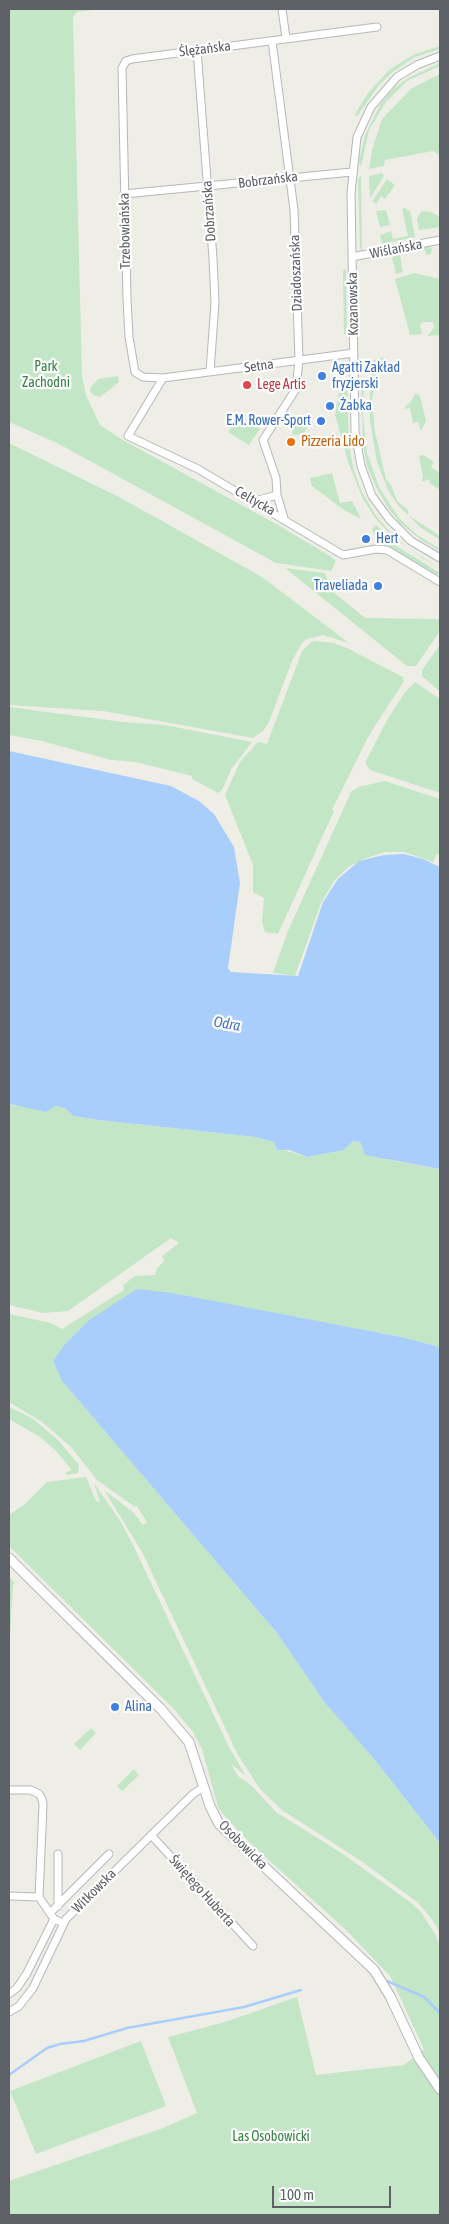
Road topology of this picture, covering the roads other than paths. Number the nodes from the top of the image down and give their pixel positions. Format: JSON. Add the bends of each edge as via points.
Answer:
{"nodes":[{"id":1,"x":282,"y":9,"type":"edge"},
{"id":2,"x":377,"y":27,"type":"dead end"},
{"id":3,"x":286,"y":38,"type":"junction"},
{"id":4,"x":272,"y":41,"type":"junction"},
{"id":5,"x":197,"y":50,"type":"junction"},
{"id":6,"x":440,"y":56,"type":"edge"},
{"id":7,"x":126,"y":61,"type":"joint"},
{"id":8,"x":352,"y":172,"type":"junction"},
{"id":9,"x":291,"y":178,"type":"junction"},
{"id":10,"x":208,"y":187,"type":"junction"},
{"id":11,"x":124,"y":194,"type":"junction"},
{"id":12,"x":440,"y":240,"type":"edge"},
{"id":13,"x":352,"y":257,"type":"junction"},
{"id":14,"x":354,"y":353,"type":"junction"},
{"id":15,"x":299,"y":360,"type":"junction"},
{"id":16,"x":210,"y":371,"type":"junction"},
{"id":17,"x":163,"y":378,"type":"junction"},
{"id":18,"x":277,"y":495,"type":"junction"},
{"id":19,"x":254,"y":501,"type":"junction"},
{"id":20,"x":284,"y":518,"type":"junction"},
{"id":21,"x":440,"y":558,"type":"edge"},
{"id":22,"x":440,"y":582,"type":"edge"},
{"id":23,"x":9,"y":1558,"type":"edge"},
{"id":24,"x":204,"y":1787,"type":"junction"},
{"id":25,"x":9,"y":1790,"type":"edge"},
{"id":26,"x":151,"y":1835,"type":"junction"},
{"id":27,"x":58,"y":1854,"type":"dead end"},
{"id":28,"x":109,"y":1854,"type":"dead end"},
{"id":29,"x":9,"y":1896,"type":"edge"},
{"id":30,"x":39,"y":1897,"type":"junction"},
{"id":31,"x":58,"y":1906,"type":"junction"},
{"id":32,"x":53,"y":1915,"type":"junction"},
{"id":33,"x":64,"y":1923,"type":"junction"},
{"id":34,"x":253,"y":1946,"type":"dead end"},
{"id":35,"x":9,"y":1994,"type":"edge"},
{"id":36,"x":9,"y":2012,"type":"edge"},
{"id":37,"x":440,"y":2088,"type":"edge"}],
"edges":[{"from":1,"to":3,"type":"street"},
{"from":2,"to":3,"type":"street","name":"Ślężańska"},
{"from":3,"to":4,"type":"street","name":"Ślężańska"},
{"from":4,"to":5,"type":"street","name":"Ślężańska"},
{"from":4,"to":9,"type":"street","name":"Dziadoszańska"},
{"from":5,"to":7,"type":"street","name":"Ślężańska"},
{"from":5,"to":10,"type":"street","name":"Dobrzańska"},
{"from":6,"to":8,"type":"street","name":"Kozanowska","via":[[403,73],[376,100],[358,132]]},
{"from":7,"to":11,"type":"street","name":"Trzebowiańska","via":[[122,68]]},
{"from":8,"to":9,"type":"street","name":"Bobrzańska"},
{"from":8,"to":13,"type":"street","name":"Kozanowska"},
{"from":9,"to":10,"type":"street","name":"Bobrzańska"},
{"from":9,"to":15,"type":"street","name":"Dziadoszańska"},
{"from":10,"to":11,"type":"street","name":"Bobrzańska"},
{"from":10,"to":16,"type":"street","name":"Dobrzańska","via":[[215,303]]},
{"from":11,"to":17,"type":"street","name":"Trzebowiańska","via":[[127,299],[133,364],[138,375]]},
{"from":12,"to":13,"type":"street","name":"Wiślańska"},
{"from":13,"to":14,"type":"street","name":"Kozanowska"},
{"from":14,"to":15,"type":"street","name":"Setna"},
{"from":14,"to":21,"type":"street","name":"Kozanowska","via":[[356,441],[366,482],[396,528]]},
{"from":15,"to":16,"type":"street","name":"Setna"},
{"from":15,"to":18,"type":"street","name":"Dziadoszańska","via":[[296,389],[263,440],[276,478]]},
{"from":16,"to":17,"type":"street","name":"Setna"},
{"from":17,"to":19,"type":"street","name":"Celtycka","via":[[128,436],[198,469]]},
{"from":18,"to":19,"type":"street"},
{"from":18,"to":20,"type":"street","name":"Dziadoszańska"},
{"from":19,"to":20,"type":"street","name":"Celtycka"},
{"from":20,"to":22,"type":"street","name":"Celtycka","via":[[343,555],[386,550]]},
{"from":23,"to":24,"type":"street","name":"Osobowicka","via":[[174,1724],[193,1750]]},
{"from":24,"to":26,"type":"street","name":"Witkowska"},
{"from":24,"to":37,"type":"street","name":"Osobowicka","via":[[213,1814],[225,1830],[374,1970],[419,2058]]},
{"from":25,"to":30,"type":"street","via":[[32,1790],[42,1799]]},
{"from":26,"to":33,"type":"street","name":"Witkowska"},
{"from":26,"to":34,"type":"street","name":"Świętego Huberta"},
{"from":27,"to":31,"type":"street"},
{"from":28,"to":31,"type":"street"},
{"from":29,"to":30,"type":"street"},
{"from":30,"to":32,"type":"street"},
{"from":31,"to":32,"type":"street"},
{"from":32,"to":33,"type":"street"},
{"from":32,"to":35,"type":"street","via":[[27,1973]]},
{"from":33,"to":36,"type":"street","name":"Witkowska","via":[[33,1988],[19,2006]]}]}
